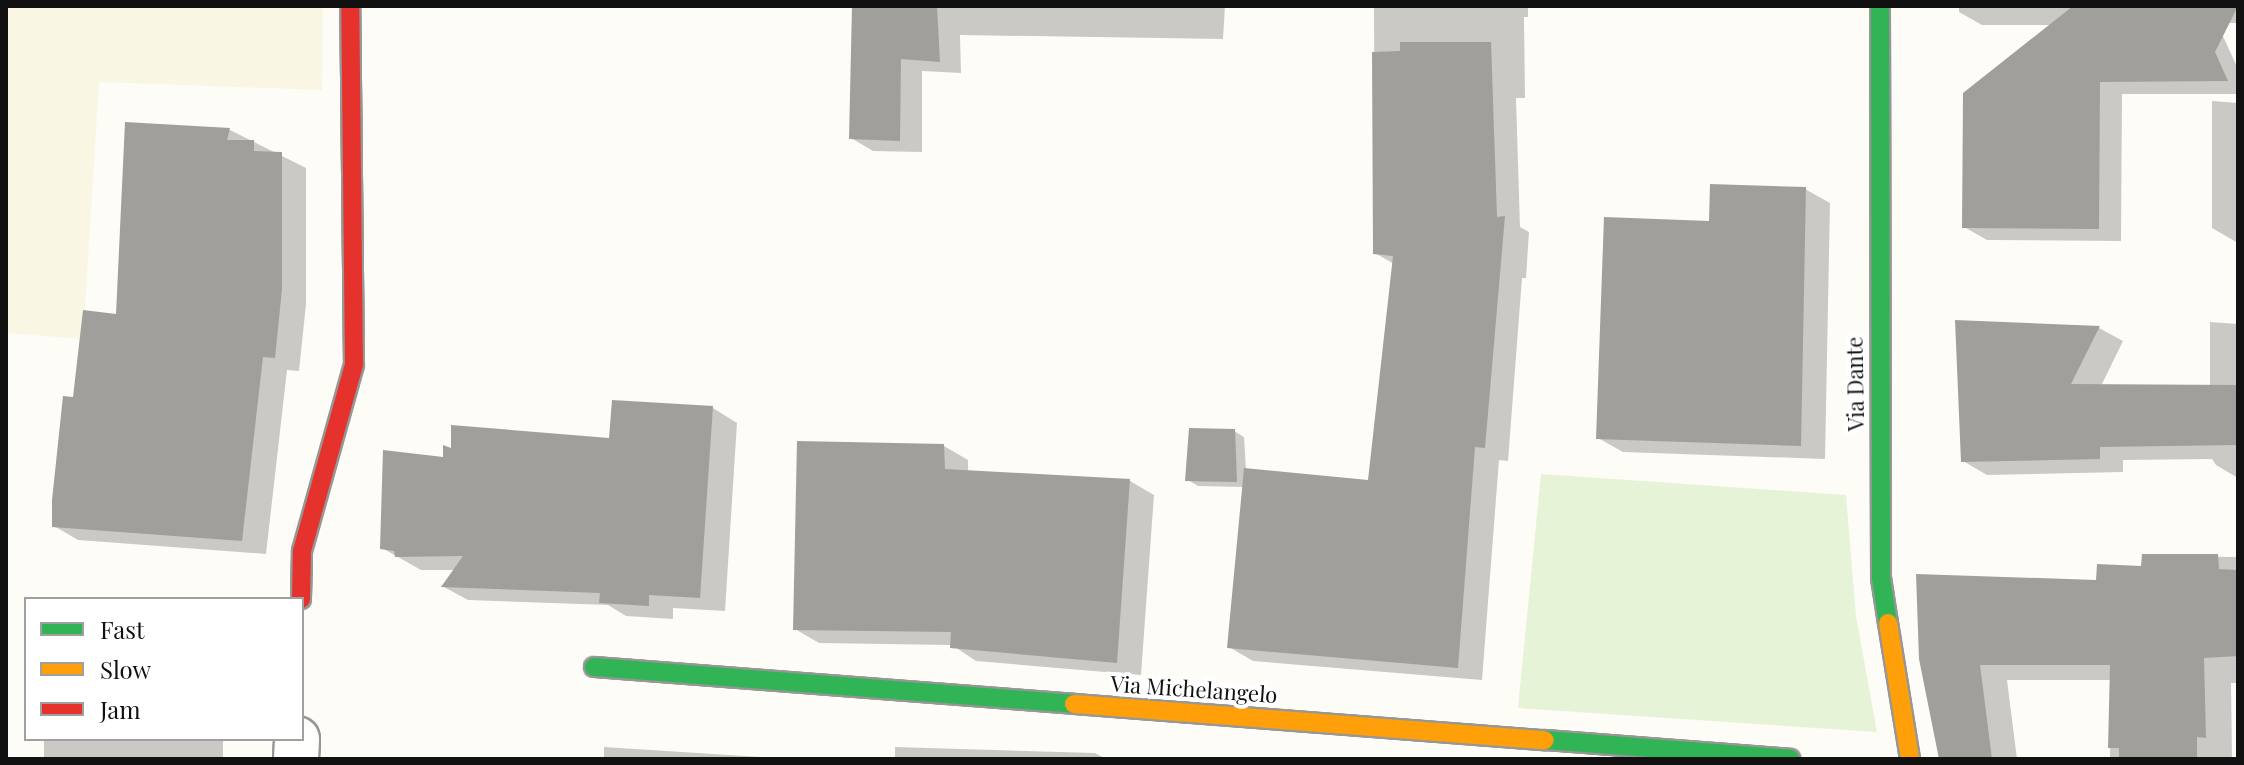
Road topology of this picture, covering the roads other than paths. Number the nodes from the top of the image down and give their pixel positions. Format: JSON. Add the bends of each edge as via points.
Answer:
{"nodes":[{"id":1,"x":350,"y":6,"type":"edge"},
{"id":2,"x":1880,"y":6,"type":"edge"},
{"id":3,"x":301,"y":597,"type":"edge"},
{"id":4,"x":594,"y":667,"type":"dead end"},
{"id":5,"x":1790,"y":759,"type":"edge"},
{"id":6,"x":1910,"y":759,"type":"edge"}],
"edges":[{"from":1,"to":3,"type":"street","via":[[354,365],[302,551]]},
{"from":2,"to":6,"type":"street","name":"Via Dante","via":[[1881,578]]},
{"from":4,"to":5,"type":"street","name":"Via Michelangelo"}]}
